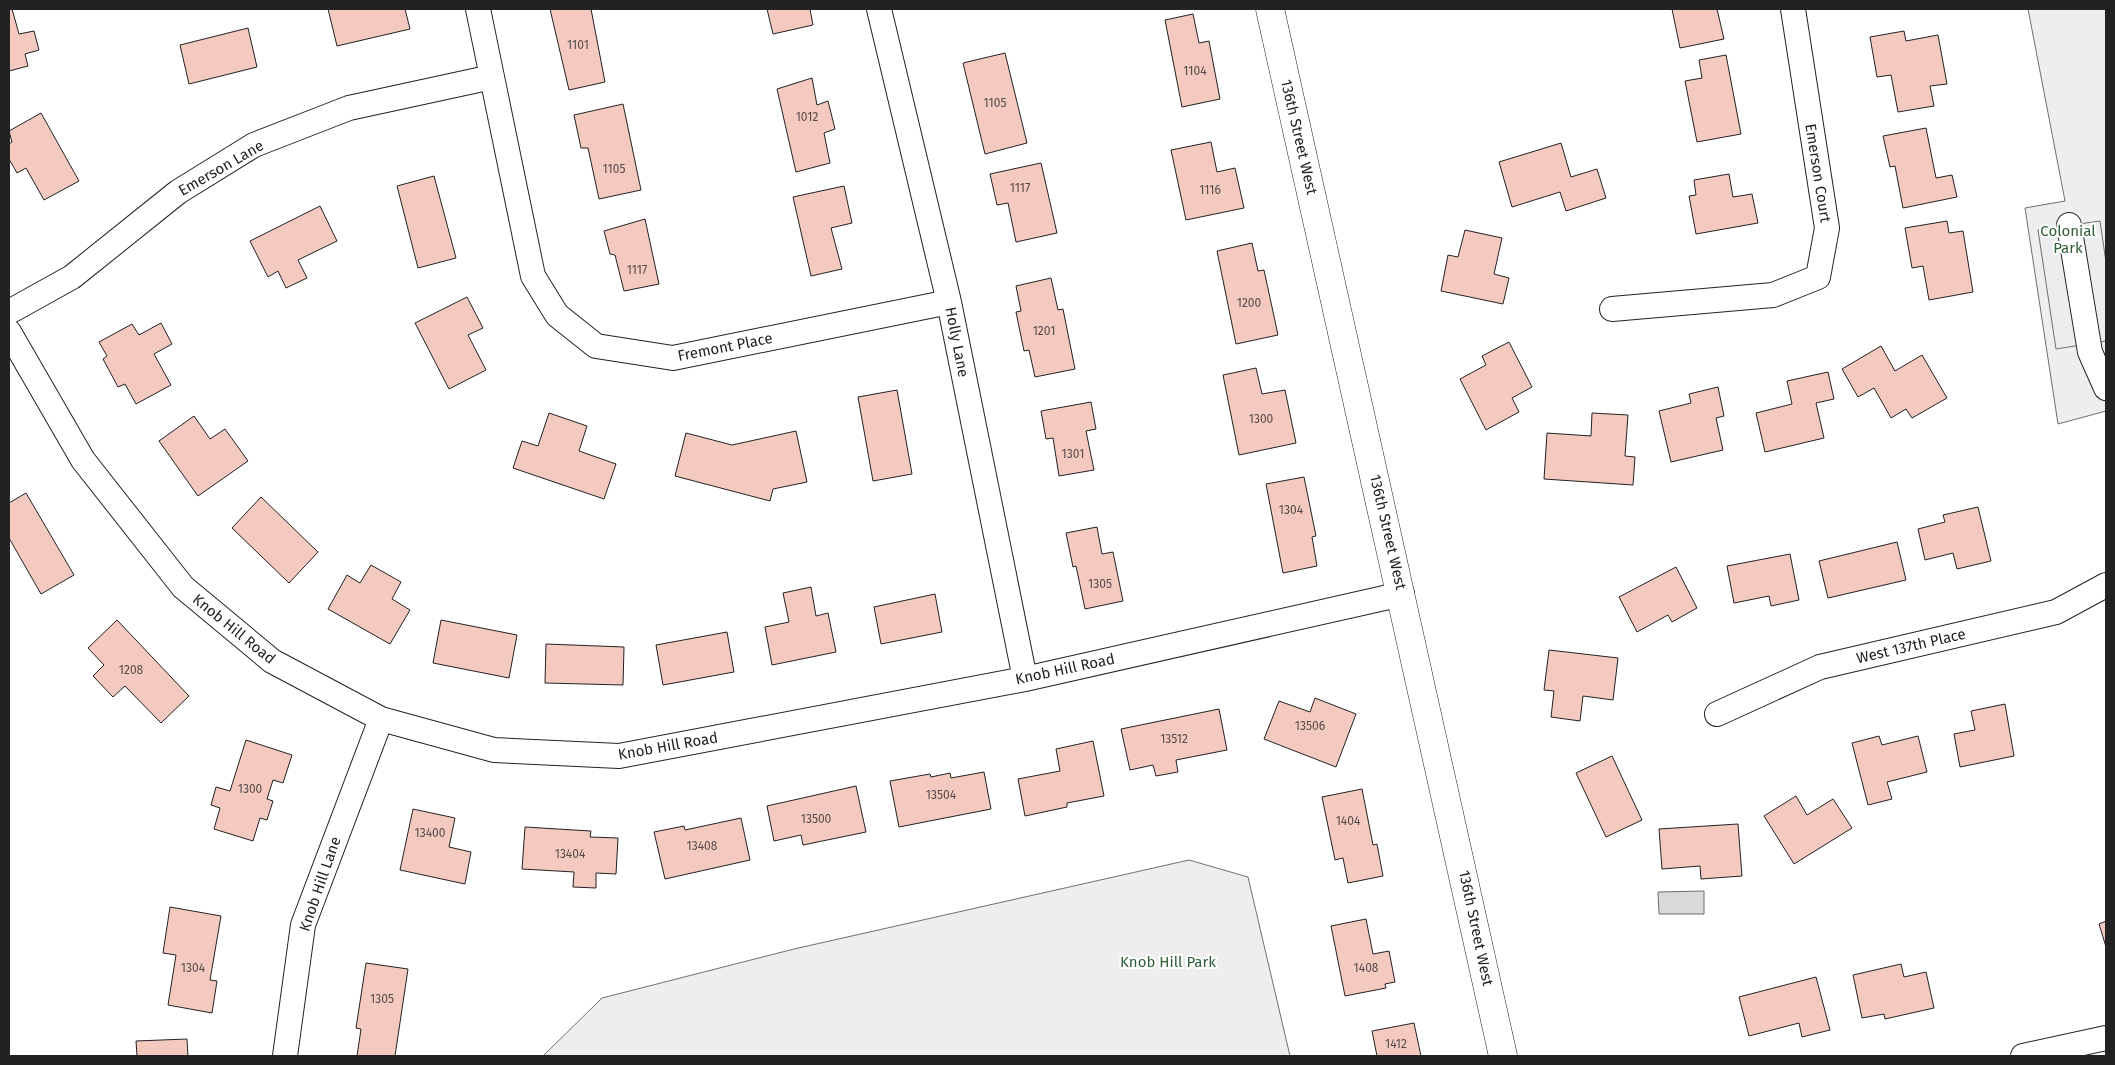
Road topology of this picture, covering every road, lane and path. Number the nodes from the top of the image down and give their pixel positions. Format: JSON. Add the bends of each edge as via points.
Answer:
{"nodes":[{"id":1,"x":478,"y":9,"type":"edge"},
{"id":2,"x":879,"y":9,"type":"edge"},
{"id":3,"x":1270,"y":9,"type":"edge"},
{"id":4,"x":1793,"y":9,"type":"edge"},
{"id":5,"x":492,"y":77,"type":"junction"},
{"id":6,"x":2069,"y":225,"type":"dead end"},
{"id":7,"x":949,"y":302,"type":"junction"},
{"id":8,"x":1612,"y":309,"type":"dead end"},
{"id":9,"x":9,"y":312,"type":"edge"},
{"id":10,"x":9,"y":332,"type":"edge"},
{"id":11,"x":2106,"y":388,"type":"edge"},
{"id":12,"x":2106,"y":585,"type":"edge"},
{"id":13,"x":1402,"y":594,"type":"junction"},
{"id":14,"x":1025,"y":678,"type":"junction"},
{"id":15,"x":1717,"y":714,"type":"dead end"},
{"id":16,"x":381,"y":718,"type":"junction"},
{"id":17,"x":2106,"y":1038,"type":"edge"},
{"id":18,"x":285,"y":1056,"type":"edge"},
{"id":19,"x":1503,"y":1056,"type":"edge"},
{"id":20,"x":2023,"y":1056,"type":"edge"}],
"edges":[{"from":1,"to":5,"type":"street","name":"Fremont Place"},
{"from":2,"to":7,"type":"street","name":"Holly Lane"},
{"from":3,"to":13,"type":"street","name":"136th Street West"},
{"from":4,"to":8,"type":"street","name":"Emerson Court","via":[[1827,228],[1818,277],[1773,295]]},
{"from":5,"to":7,"type":"street","name":"Fremont Place","via":[[532,276],[557,315],[596,346],[673,358]]},
{"from":5,"to":9,"type":"street","name":"Emerson Lane","via":[[349,108],[254,145],[178,192],[72,277]]},
{"from":6,"to":11,"type":"street","via":[[2090,352]]},
{"from":7,"to":14,"type":"street","name":"Holly Lane"},
{"from":10,"to":16,"type":"street","name":"Knob Hill Road","via":[[83,460],[183,587],[272,661]]},
{"from":12,"to":15,"type":"street","name":"West 137th Place","via":[[2056,612],[1820,668]]},
{"from":13,"to":14,"type":"street","name":"Knob Hill Road"},
{"from":13,"to":19,"type":"street","name":"136th Street West"},
{"from":14,"to":16,"type":"street","name":"Knob Hill Road","via":[[618,756],[494,750]]},
{"from":16,"to":18,"type":"street","name":"Knob Hill Lane","via":[[303,925]]},
{"from":17,"to":20,"type":"street"}]}
